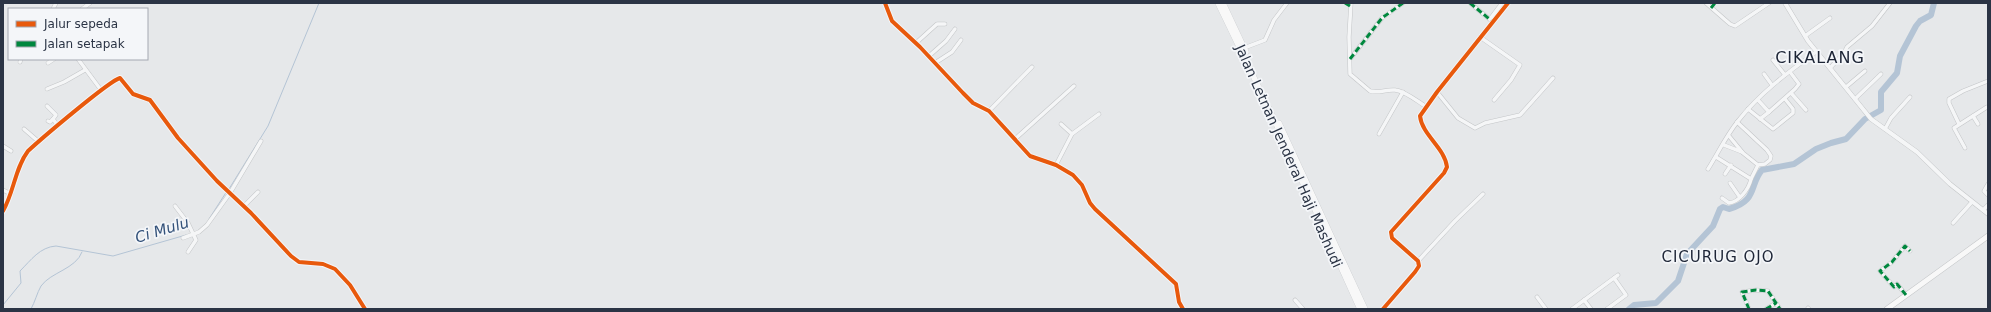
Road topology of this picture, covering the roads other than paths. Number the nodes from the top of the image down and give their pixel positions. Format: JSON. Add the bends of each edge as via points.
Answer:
{"nodes":[{"id":1,"x":90,"y":3,"type":"edge"},
{"id":2,"x":885,"y":3,"type":"edge"},
{"id":3,"x":1218,"y":3,"type":"edge"},
{"id":4,"x":1223,"y":3,"type":"edge"},
{"id":5,"x":1287,"y":3,"type":"edge"},
{"id":6,"x":1345,"y":3,"type":"edge"},
{"id":7,"x":1403,"y":3,"type":"edge"},
{"id":8,"x":1470,"y":3,"type":"edge"},
{"id":9,"x":1474,"y":3,"type":"edge"},
{"id":10,"x":1502,"y":3,"type":"edge"},
{"id":11,"x":1508,"y":3,"type":"edge"},
{"id":12,"x":1706,"y":3,"type":"edge"},
{"id":13,"x":1716,"y":3,"type":"edge"},
{"id":14,"x":1768,"y":3,"type":"edge"},
{"id":15,"x":1785,"y":3,"type":"edge"},
{"id":16,"x":1890,"y":3,"type":"edge"},
{"id":17,"x":85,"y":4,"type":"edge"},
{"id":18,"x":1351,"y":4,"type":"edge"},
{"id":19,"x":1711,"y":8,"type":"junction"},
{"id":20,"x":1483,"y":11,"type":"dead end"},
{"id":21,"x":1830,"y":18,"type":"dead end"},
{"id":22,"x":1492,"y":20,"type":"junction"},
{"id":23,"x":946,"y":24,"type":"dead end"},
{"id":24,"x":955,"y":29,"type":"dead end"},
{"id":25,"x":1805,"y":36,"type":"junction"},
{"id":26,"x":1480,"y":37,"type":"junction"},
{"id":27,"x":1239,"y":39,"type":"junction"},
{"id":28,"x":961,"y":40,"type":"dead end"},
{"id":29,"x":916,"y":43,"type":"junction"},
{"id":30,"x":1244,"y":48,"type":"junction"},
{"id":31,"x":1816,"y":52,"type":"junction"},
{"id":32,"x":929,"y":56,"type":"junction"},
{"id":33,"x":1350,"y":58,"type":"junction"},
{"id":34,"x":52,"y":60,"type":"edge"},
{"id":35,"x":79,"y":60,"type":"edge"},
{"id":36,"x":1773,"y":60,"type":"dead end"},
{"id":37,"x":48,"y":63,"type":"dead end"},
{"id":38,"x":935,"y":63,"type":"junction"},
{"id":39,"x":1032,"y":67,"type":"dead end"},
{"id":40,"x":1830,"y":68,"type":"junction"},
{"id":41,"x":85,"y":70,"type":"junction"},
{"id":42,"x":1865,"y":71,"type":"dead end"},
{"id":43,"x":1790,"y":72,"type":"junction"},
{"id":44,"x":1764,"y":74,"type":"dead end"},
{"id":45,"x":1881,"y":74,"type":"dead end"},
{"id":46,"x":1785,"y":75,"type":"junction"},
{"id":47,"x":1553,"y":78,"type":"dead end"},
{"id":48,"x":1988,"y":81,"type":"edge"},
{"id":49,"x":1772,"y":85,"type":"junction"},
{"id":50,"x":1074,"y":86,"type":"dead end"},
{"id":51,"x":1846,"y":87,"type":"junction"},
{"id":52,"x":47,"y":89,"type":"dead end"},
{"id":53,"x":101,"y":90,"type":"junction"},
{"id":54,"x":1403,"y":92,"type":"junction"},
{"id":55,"x":1437,"y":92,"type":"junction"},
{"id":56,"x":1791,"y":93,"type":"junction"},
{"id":57,"x":1910,"y":97,"type":"dead end"},
{"id":58,"x":1785,"y":99,"type":"junction"},
{"id":59,"x":1855,"y":99,"type":"junction"},
{"id":60,"x":1494,"y":100,"type":"dead end"},
{"id":61,"x":1758,"y":100,"type":"junction"},
{"id":62,"x":47,"y":106,"type":"dead end"},
{"id":63,"x":1425,"y":106,"type":"junction"},
{"id":64,"x":1987,"y":107,"type":"dead end"},
{"id":65,"x":1748,"y":109,"type":"junction"},
{"id":66,"x":1806,"y":110,"type":"dead end"},
{"id":67,"x":989,"y":111,"type":"junction"},
{"id":68,"x":1769,"y":112,"type":"junction"},
{"id":69,"x":1099,"y":114,"type":"dead end"},
{"id":70,"x":1973,"y":116,"type":"junction"},
{"id":71,"x":53,"y":119,"type":"junction"},
{"id":72,"x":1760,"y":120,"type":"junction"},
{"id":73,"x":48,"y":121,"type":"dead end"},
{"id":74,"x":1737,"y":122,"type":"junction"},
{"id":75,"x":1061,"y":124,"type":"dead end"},
{"id":76,"x":1959,"y":124,"type":"junction"},
{"id":77,"x":1978,"y":124,"type":"dead end"},
{"id":78,"x":58,"y":126,"type":"junction"},
{"id":79,"x":24,"y":129,"type":"dead end"},
{"id":80,"x":1885,"y":129,"type":"junction"},
{"id":81,"x":1072,"y":134,"type":"junction"},
{"id":82,"x":1379,"y":134,"type":"dead end"},
{"id":83,"x":1728,"y":136,"type":"junction"},
{"id":84,"x":1015,"y":139,"type":"junction"},
{"id":85,"x":261,"y":141,"type":"dead end"},
{"id":86,"x":39,"y":142,"type":"junction"},
{"id":87,"x":1724,"y":145,"type":"junction"},
{"id":88,"x":3,"y":146,"type":"edge"},
{"id":89,"x":1966,"y":148,"type":"dead end"},
{"id":90,"x":11,"y":151,"type":"dead end"},
{"id":91,"x":1743,"y":152,"type":"junction"},
{"id":92,"x":1716,"y":157,"type":"junction"},
{"id":93,"x":1056,"y":165,"type":"junction"},
{"id":94,"x":1731,"y":165,"type":"junction"},
{"id":95,"x":1758,"y":165,"type":"junction"},
{"id":96,"x":1708,"y":169,"type":"dead end"},
{"id":97,"x":1725,"y":174,"type":"dead end"},
{"id":98,"x":1750,"y":179,"type":"junction"},
{"id":99,"x":1730,"y":183,"type":"dead end"},
{"id":100,"x":1988,"y":184,"type":"edge"},
{"id":101,"x":3,"y":190,"type":"edge"},
{"id":102,"x":228,"y":192,"type":"junction"},
{"id":103,"x":258,"y":192,"type":"dead end"},
{"id":104,"x":11,"y":194,"type":"junction"},
{"id":105,"x":1483,"y":194,"type":"dead end"},
{"id":106,"x":1988,"y":195,"type":"edge"},
{"id":107,"x":1739,"y":196,"type":"junction"},
{"id":108,"x":1722,"y":198,"type":"dead end"},
{"id":109,"x":1972,"y":202,"type":"junction"},
{"id":110,"x":1988,"y":205,"type":"edge"},
{"id":111,"x":175,"y":206,"type":"dead end"},
{"id":112,"x":244,"y":206,"type":"junction"},
{"id":113,"x":1983,"y":210,"type":"junction"},
{"id":114,"x":3,"y":211,"type":"edge"},
{"id":115,"x":1988,"y":214,"type":"edge"},
{"id":116,"x":1953,"y":223,"type":"dead end"},
{"id":117,"x":193,"y":234,"type":"junction"},
{"id":118,"x":1988,"y":236,"type":"edge"},
{"id":119,"x":183,"y":238,"type":"dead end"},
{"id":120,"x":1910,"y":251,"type":"dead end"},
{"id":121,"x":188,"y":252,"type":"dead end"},
{"id":122,"x":1418,"y":261,"type":"junction"},
{"id":123,"x":1618,"y":275,"type":"dead end"},
{"id":124,"x":1614,"y":278,"type":"junction"},
{"id":125,"x":1350,"y":284,"type":"junction"},
{"id":126,"x":1906,"y":295,"type":"junction"},
{"id":127,"x":1537,"y":297,"type":"dead end"},
{"id":128,"x":1295,"y":300,"type":"dead end"},
{"id":129,"x":1584,"y":300,"type":"junction"},
{"id":130,"x":1776,"y":303,"type":"junction"},
{"id":131,"x":365,"y":309,"type":"edge"},
{"id":132,"x":1183,"y":309,"type":"edge"},
{"id":133,"x":1303,"y":309,"type":"edge"},
{"id":134,"x":1360,"y":309,"type":"edge"},
{"id":135,"x":1365,"y":309,"type":"edge"},
{"id":136,"x":1383,"y":309,"type":"edge"},
{"id":137,"x":1546,"y":309,"type":"edge"},
{"id":138,"x":1572,"y":309,"type":"edge"},
{"id":139,"x":1591,"y":309,"type":"edge"},
{"id":140,"x":1607,"y":309,"type":"edge"},
{"id":141,"x":1749,"y":309,"type":"edge"},
{"id":142,"x":1766,"y":309,"type":"edge"},
{"id":143,"x":1780,"y":309,"type":"edge"},
{"id":144,"x":1887,"y":309,"type":"edge"}],
"edges":[{"from":1,"to":17,"type":"street"},
{"from":2,"to":29,"type":"street","via":[[892,21]]},
{"from":3,"to":27,"type":"main road","name":"Jalan Letnan Jenderal Haji Mashudi"},
{"from":4,"to":27,"type":"main road","name":"Jalan Letnan Jenderal Haji Mashudi"},
{"from":5,"to":30,"type":"street","via":[[1274,20],[1265,40]]},
{"from":6,"to":18,"type":"street"},
{"from":7,"to":33,"type":"street","via":[[1382,18]]},
{"from":8,"to":22,"type":"street"},
{"from":9,"to":20,"type":"street"},
{"from":10,"to":22,"type":"street"},
{"from":11,"to":22,"type":"street"},
{"from":12,"to":19,"type":"street"},
{"from":13,"to":19,"type":"street"},
{"from":14,"to":19,"type":"street","via":[[1736,26]]},
{"from":15,"to":25,"type":"street"},
{"from":16,"to":40,"type":"street","via":[[1872,26],[1847,48]]},
{"from":18,"to":33,"type":"street"},
{"from":21,"to":25,"type":"street"},
{"from":22,"to":26,"type":"street"},
{"from":23,"to":29,"type":"street","via":[[937,24]]},
{"from":24,"to":32,"type":"street"},
{"from":25,"to":31,"type":"street"},
{"from":26,"to":55,"type":"street"},
{"from":26,"to":60,"type":"street","via":[[1520,65]]},
{"from":27,"to":30,"type":"main road","name":"Jalan Letnan Jenderal Haji Mashudi"},
{"from":27,"to":125,"type":"main road","name":"Jalan Letnan Jenderal Haji Mashudi"},
{"from":28,"to":38,"type":"street","via":[[952,52]]},
{"from":29,"to":32,"type":"street"},
{"from":30,"to":125,"type":"main road","name":"Jalan Letnan Jenderal Haji Mashudi"},
{"from":31,"to":40,"type":"street"},
{"from":31,"to":43,"type":"street"},
{"from":32,"to":38,"type":"street"},
{"from":33,"to":54,"type":"street","via":[[1350,74],[1370,91]]},
{"from":34,"to":37,"type":"street"},
{"from":35,"to":41,"type":"street"},
{"from":36,"to":46,"type":"street"},
{"from":38,"to":67,"type":"street","via":[[968,98]]},
{"from":39,"to":67,"type":"street"},
{"from":40,"to":51,"type":"street"},
{"from":41,"to":52,"type":"street"},
{"from":41,"to":53,"type":"street"},
{"from":42,"to":51,"type":"street"},
{"from":43,"to":46,"type":"street"},
{"from":43,"to":56,"type":"street","via":[[1799,84]]},
{"from":44,"to":49,"type":"street"},
{"from":45,"to":59,"type":"street"},
{"from":46,"to":49,"type":"street"},
{"from":47,"to":55,"type":"street","via":[[1520,115],[1485,122],[1475,128],[1458,118]]},
{"from":48,"to":76,"type":"street","via":[[1949,99]]},
{"from":49,"to":61,"type":"street"},
{"from":50,"to":84,"type":"street"},
{"from":51,"to":59,"type":"street"},
{"from":53,"to":78,"type":"street"},
{"from":53,"to":102,"type":"street","via":[[120,78],[133,94],[150,100],[178,138]]},
{"from":54,"to":63,"type":"street"},
{"from":54,"to":82,"type":"street"},
{"from":55,"to":63,"type":"street"},
{"from":56,"to":58,"type":"street"},
{"from":56,"to":66,"type":"street"},
{"from":57,"to":80,"type":"street","via":[[1890,118]]},
{"from":58,"to":68,"type":"street"},
{"from":58,"to":72,"type":"street","via":[[1793,112],[1775,128],[1770,128]]},
{"from":59,"to":80,"type":"street","via":[[1870,118]]},
{"from":61,"to":65,"type":"street"},
{"from":61,"to":68,"type":"street"},
{"from":62,"to":71,"type":"street","via":[[56,115]]},
{"from":63,"to":122,"type":"street","via":[[1420,120],[1446,160],[1447,169],[1390,234]]},
{"from":64,"to":70,"type":"street"},
{"from":65,"to":72,"type":"street"},
{"from":65,"to":74,"type":"street"},
{"from":67,"to":84,"type":"street"},
{"from":68,"to":72,"type":"street"},
{"from":69,"to":81,"type":"street"},
{"from":70,"to":76,"type":"street"},
{"from":70,"to":77,"type":"street"},
{"from":71,"to":73,"type":"street"},
{"from":71,"to":78,"type":"street"},
{"from":74,"to":83,"type":"street"},
{"from":74,"to":95,"type":"street","via":[[1770,155],[1768,162]]},
{"from":75,"to":81,"type":"street"},
{"from":76,"to":89,"type":"street","via":[[1953,130]]},
{"from":78,"to":86,"type":"street"},
{"from":79,"to":86,"type":"street"},
{"from":80,"to":109,"type":"street","via":[[1917,152]]},
{"from":81,"to":93,"type":"street"},
{"from":83,"to":87,"type":"street"},
{"from":83,"to":91,"type":"street"},
{"from":84,"to":93,"type":"street","via":[[1033,158]]},
{"from":85,"to":102,"type":"street"},
{"from":86,"to":104,"type":"street","via":[[28,151],[21,162]]},
{"from":87,"to":91,"type":"street"},
{"from":87,"to":92,"type":"street"},
{"from":88,"to":90,"type":"street"},
{"from":91,"to":95,"type":"street"},
{"from":92,"to":94,"type":"street"},
{"from":92,"to":96,"type":"street"},
{"from":93,"to":132,"type":"street","via":[[1077,179],[1094,209],[1176,284]]},
{"from":94,"to":97,"type":"street"},
{"from":94,"to":98,"type":"street"},
{"from":95,"to":98,"type":"street"},
{"from":98,"to":107,"type":"street","via":[[1748,188]]},
{"from":99,"to":107,"type":"street"},
{"from":100,"to":106,"type":"street","via":[[1984,191]]},
{"from":101,"to":104,"type":"street"},
{"from":102,"to":112,"type":"street"},
{"from":102,"to":117,"type":"street","via":[[206,225]]},
{"from":103,"to":112,"type":"street"},
{"from":104,"to":114,"type":"street"},
{"from":105,"to":122,"type":"street"},
{"from":107,"to":108,"type":"street","via":[[1730,203]]},
{"from":109,"to":113,"type":"street"},
{"from":109,"to":116,"type":"street"},
{"from":110,"to":113,"type":"street"},
{"from":111,"to":117,"type":"street"},
{"from":112,"to":131,"type":"street","via":[[297,262],[326,265],[340,273]]},
{"from":113,"to":115,"type":"street"},
{"from":117,"to":119,"type":"street"},
{"from":117,"to":121,"type":"street","via":[[196,241]]},
{"from":118,"to":126,"type":"main road"},
{"from":120,"to":126,"type":"street","via":[[1905,246],[1892,262],[1880,271]]},
{"from":122,"to":136,"type":"street","via":[[1415,272]]},
{"from":123,"to":124,"type":"street"},
{"from":124,"to":129,"type":"street"},
{"from":124,"to":140,"type":"street","via":[[1626,296]]},
{"from":125,"to":134,"type":"main road","name":"Jalan Letnan Jenderal Haji Mashudi"},
{"from":125,"to":135,"type":"main road","name":"Jalan Letnan Jenderal Haji Mashudi"},
{"from":126,"to":144,"type":"main road"},
{"from":127,"to":137,"type":"street"},
{"from":128,"to":133,"type":"street"},
{"from":129,"to":138,"type":"street"},
{"from":129,"to":139,"type":"street"},
{"from":130,"to":141,"type":"street","via":[[1766,290],[1744,290],[1742,294]]},
{"from":130,"to":142,"type":"street"},
{"from":130,"to":143,"type":"street"}]}
